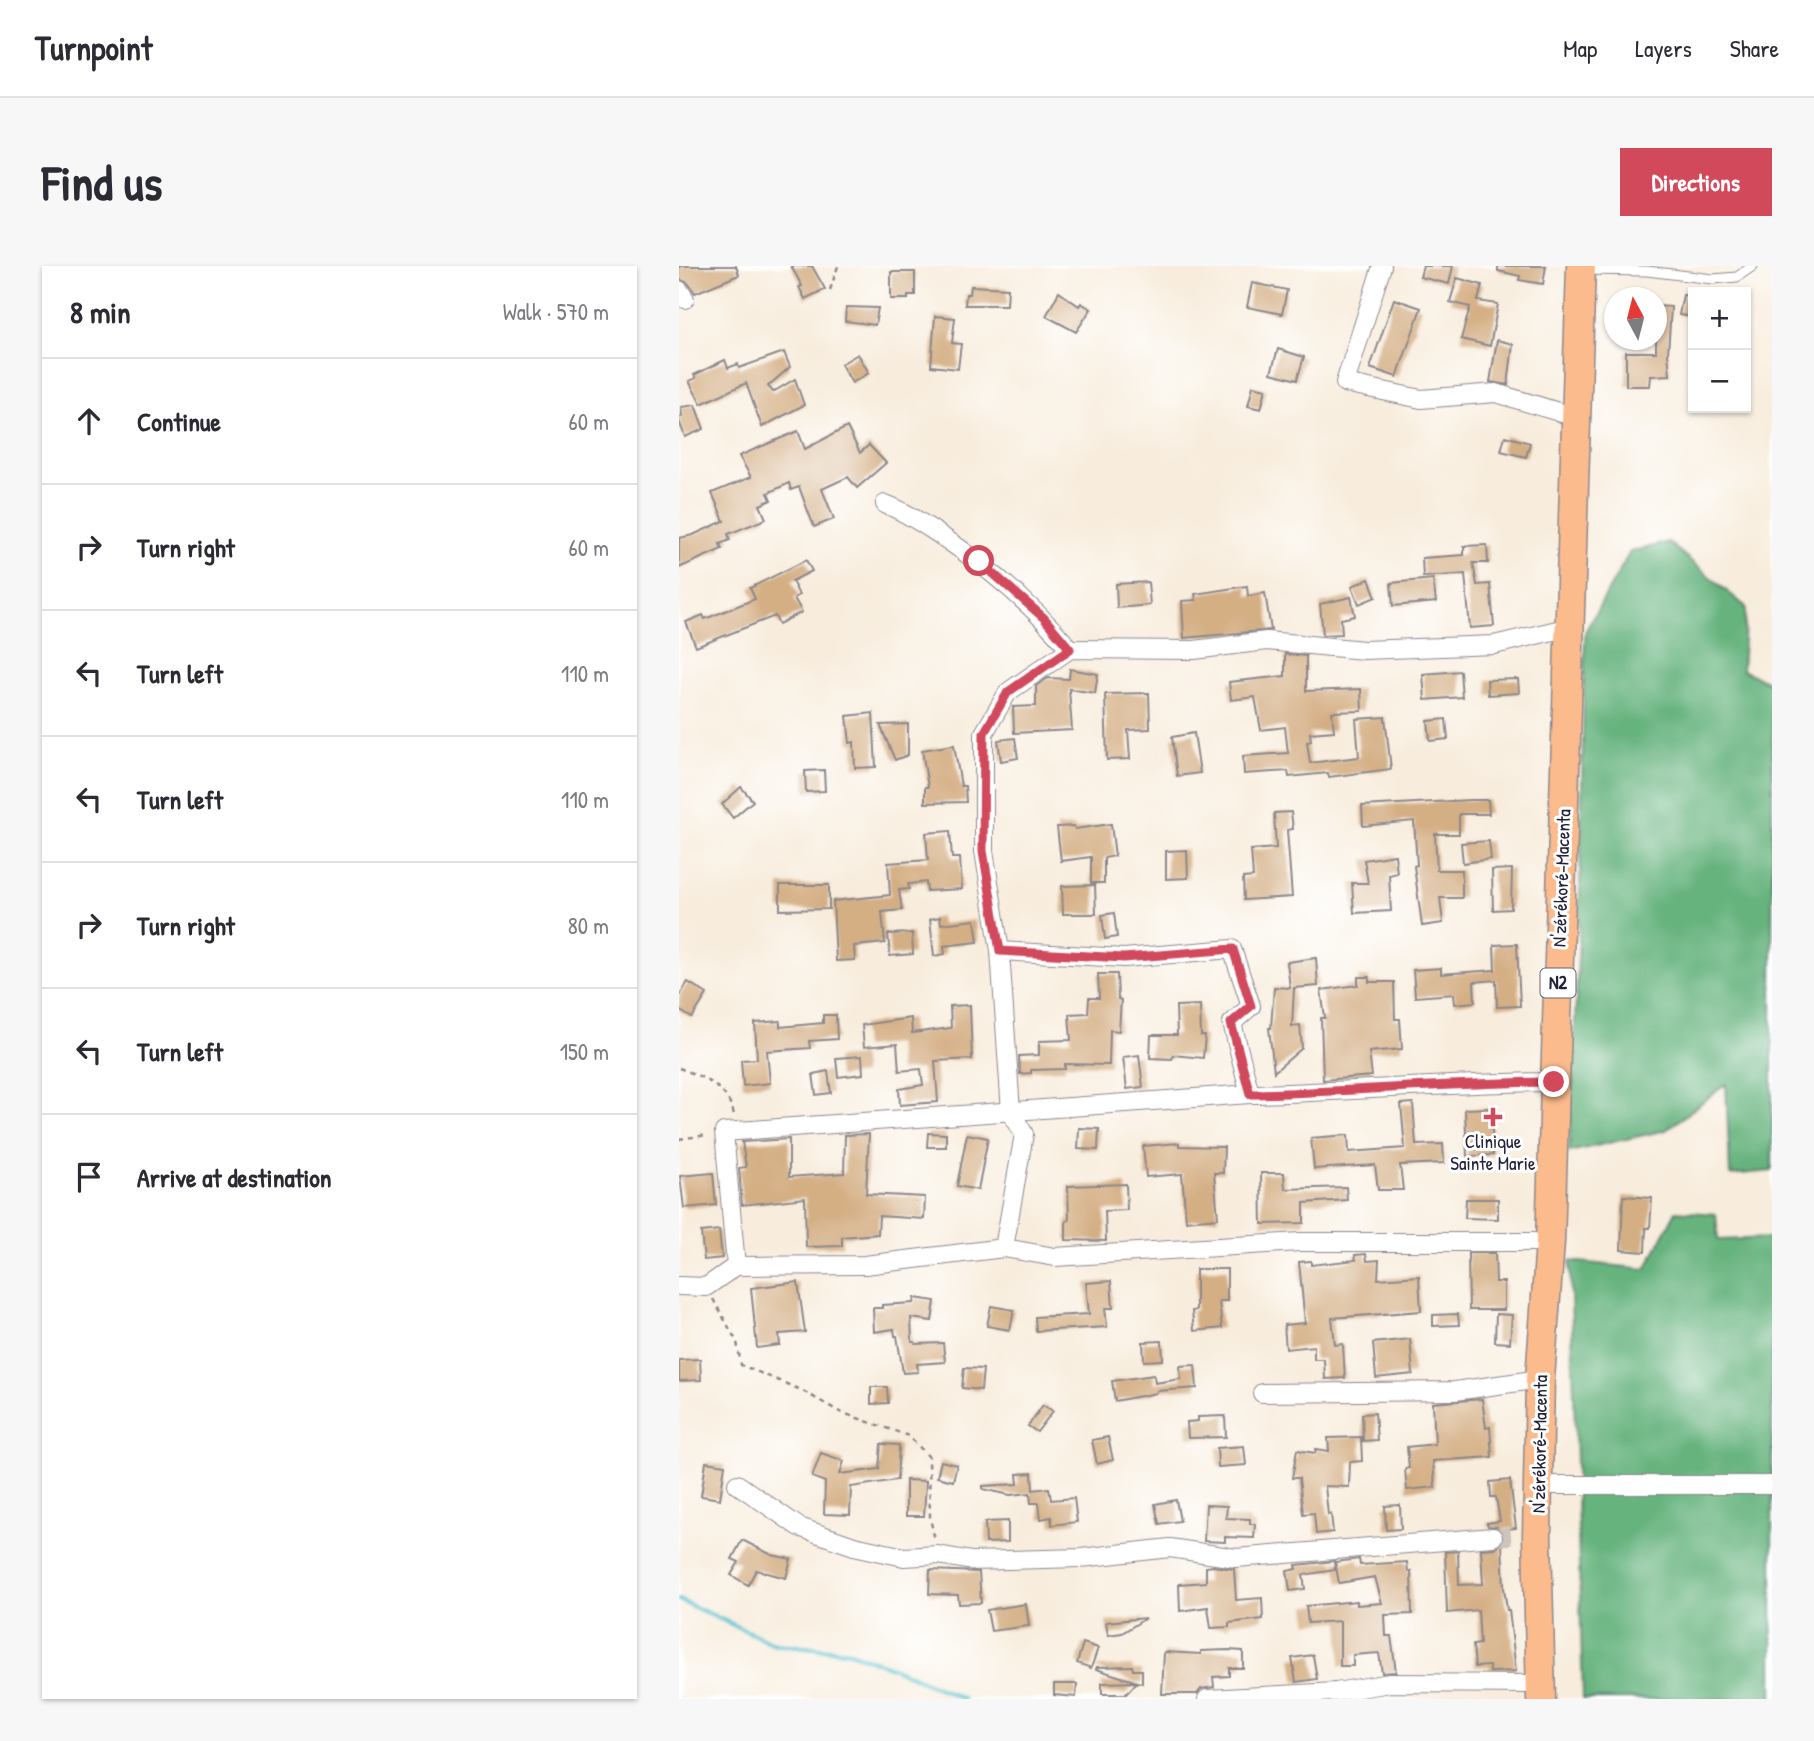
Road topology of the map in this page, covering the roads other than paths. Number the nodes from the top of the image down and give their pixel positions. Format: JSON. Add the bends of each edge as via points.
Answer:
{"nodes":[{"id":1,"x":1382,"y":266,"type":"edge"},
{"id":2,"x":1753,"y":266,"type":"edge"},
{"id":3,"x":1581,"y":268,"type":"edge"},
{"id":4,"x":1575,"y":417,"type":"junction"},
{"id":5,"x":885,"y":504,"type":"dead end"},
{"id":6,"x":1570,"y":627,"type":"junction"},
{"id":7,"x":1070,"y":649,"type":"junction"},
{"id":8,"x":1000,"y":951,"type":"junction"},
{"id":9,"x":1554,"y":1082,"type":"junction"},
{"id":10,"x":1250,"y":1094,"type":"junction"},
{"id":11,"x":1011,"y":1112,"type":"junction"},
{"id":12,"x":1550,"y":1242,"type":"junction"},
{"id":13,"x":1004,"y":1248,"type":"junction"},
{"id":14,"x":736,"y":1266,"type":"junction"},
{"id":15,"x":679,"y":1286,"type":"edge"},
{"id":16,"x":1540,"y":1379,"type":"junction"},
{"id":17,"x":1262,"y":1393,"type":"dead end"},
{"id":18,"x":737,"y":1484,"type":"dead end"},
{"id":19,"x":1539,"y":1485,"type":"junction"},
{"id":20,"x":1772,"y":1485,"type":"edge"},
{"id":21,"x":1493,"y":1538,"type":"tunnel mouth"},
{"id":22,"x":1540,"y":1692,"type":"edge"},
{"id":23,"x":1207,"y":1699,"type":"edge"}],
"edges":[{"from":1,"to":4,"type":"street","via":[[1345,383],[1421,399],[1496,393]]},
{"from":2,"to":3,"type":"lane","via":[[1737,277],[1713,279]]},
{"from":3,"to":4,"type":"highway","name":"N'zérékoré-Macenta","number":"N2"},
{"from":4,"to":6,"type":"highway","name":"N'zérékoré-Macenta","number":"N2"},
{"from":5,"to":7,"type":"street","via":[[979,561],[1044,618]]},
{"from":6,"to":7,"type":"street","via":[[1494,645],[1364,650],[1266,641],[1193,650]]},
{"from":6,"to":9,"type":"highway","name":"N'zérékoré-Macenta","number":"N2"},
{"from":7,"to":8,"type":"street","via":[[1008,692],[984,733],[983,851]]},
{"from":8,"to":10,"type":"street","via":[[1124,958],[1233,949],[1251,1006],[1231,1023]]},
{"from":8,"to":11,"type":"street"},
{"from":9,"to":10,"type":"street"},
{"from":9,"to":12,"type":"highway","name":"N'zérékoré-Macenta","number":"N2"},
{"from":10,"to":11,"type":"street"},
{"from":11,"to":13,"type":"street","via":[[1024,1134]]},
{"from":11,"to":14,"type":"street","via":[[731,1132]]},
{"from":12,"to":13,"type":"street","via":[[1300,1242],[1055,1257]]},
{"from":12,"to":16,"type":"highway","name":"N'zérékoré-Macenta","number":"N2"},
{"from":13,"to":14,"type":"street","via":[[865,1265]]},
{"from":14,"to":15,"type":"street","via":[[706,1287]]},
{"from":16,"to":17,"type":"street","via":[[1455,1391]]},
{"from":16,"to":19,"type":"highway","name":"N'zérékoré-Macenta","number":"N2"},
{"from":18,"to":21,"type":"street","via":[[799,1527],[904,1558],[1081,1558],[1170,1548],[1235,1558]]},
{"from":19,"to":20,"type":"street"},
{"from":19,"to":22,"type":"highway","name":"N'zérékoré-Macenta","number":"N2","via":[[1528,1535]]},
{"from":22,"to":23,"type":"street","via":[[1390,1683],[1336,1692]]}]}
